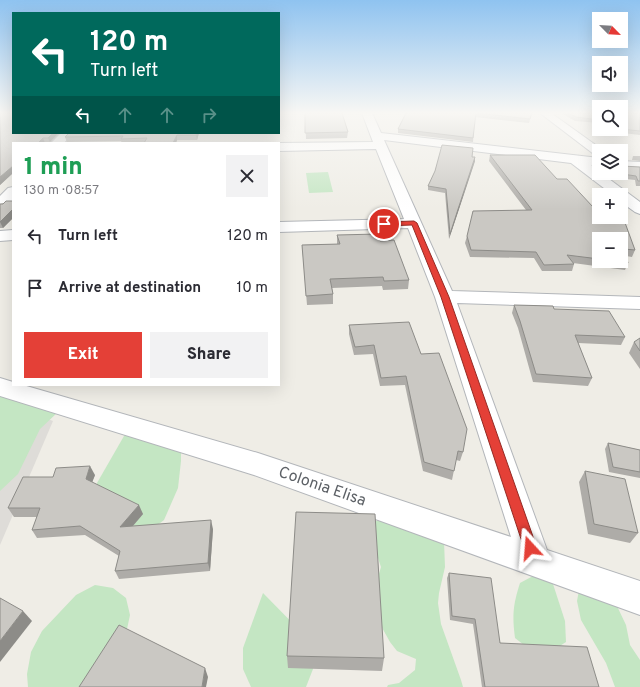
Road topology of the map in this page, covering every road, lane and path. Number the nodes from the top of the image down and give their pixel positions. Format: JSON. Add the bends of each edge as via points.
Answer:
{"nodes":[{"id":1,"x":307,"y":145,"type":"edge"},
{"id":2,"x":381,"y":145,"type":"edge"},
{"id":3,"x":429,"y":145,"type":"edge"},
{"id":4,"x":280,"y":147,"type":"edge"},
{"id":5,"x":575,"y":160,"type":"junction"},
{"id":6,"x":592,"y":161,"type":"edge"},
{"id":7,"x":628,"y":165,"type":"edge"},
{"id":8,"x":640,"y":166,"type":"edge"},
{"id":9,"x":12,"y":192,"type":"edge"},
{"id":10,"x":0,"y":205,"type":"edge"},
{"id":11,"x":640,"y":209,"type":"edge"},
{"id":12,"x":414,"y":223,"type":"junction"},
{"id":13,"x":280,"y":227,"type":"edge"},
{"id":14,"x":0,"y":236,"type":"edge"},
{"id":15,"x":12,"y":236,"type":"edge"},
{"id":16,"x":445,"y":297,"type":"junction"},
{"id":17,"x":640,"y":302,"type":"edge"},
{"id":18,"x":0,"y":387,"type":"edge"},
{"id":19,"x":536,"y":562,"type":"junction"},
{"id":20,"x":640,"y":598,"type":"edge"}],
"edges":[{"from":1,"to":4,"type":"street"},
{"from":2,"to":12,"type":"street"},
{"from":3,"to":5,"type":"street"},
{"from":5,"to":6,"type":"street"},
{"from":5,"to":11,"type":"street"},
{"from":7,"to":8,"type":"street"},
{"from":9,"to":10,"type":"street"},
{"from":12,"to":13,"type":"street"},
{"from":12,"to":16,"type":"street"},
{"from":14,"to":15,"type":"street"},
{"from":16,"to":17,"type":"street"},
{"from":16,"to":19,"type":"street"},
{"from":18,"to":19,"type":"street","name":"Colonia Elisa","via":[[258,464]]},
{"from":19,"to":20,"type":"street","name":"Colonia Elisa"}]}
